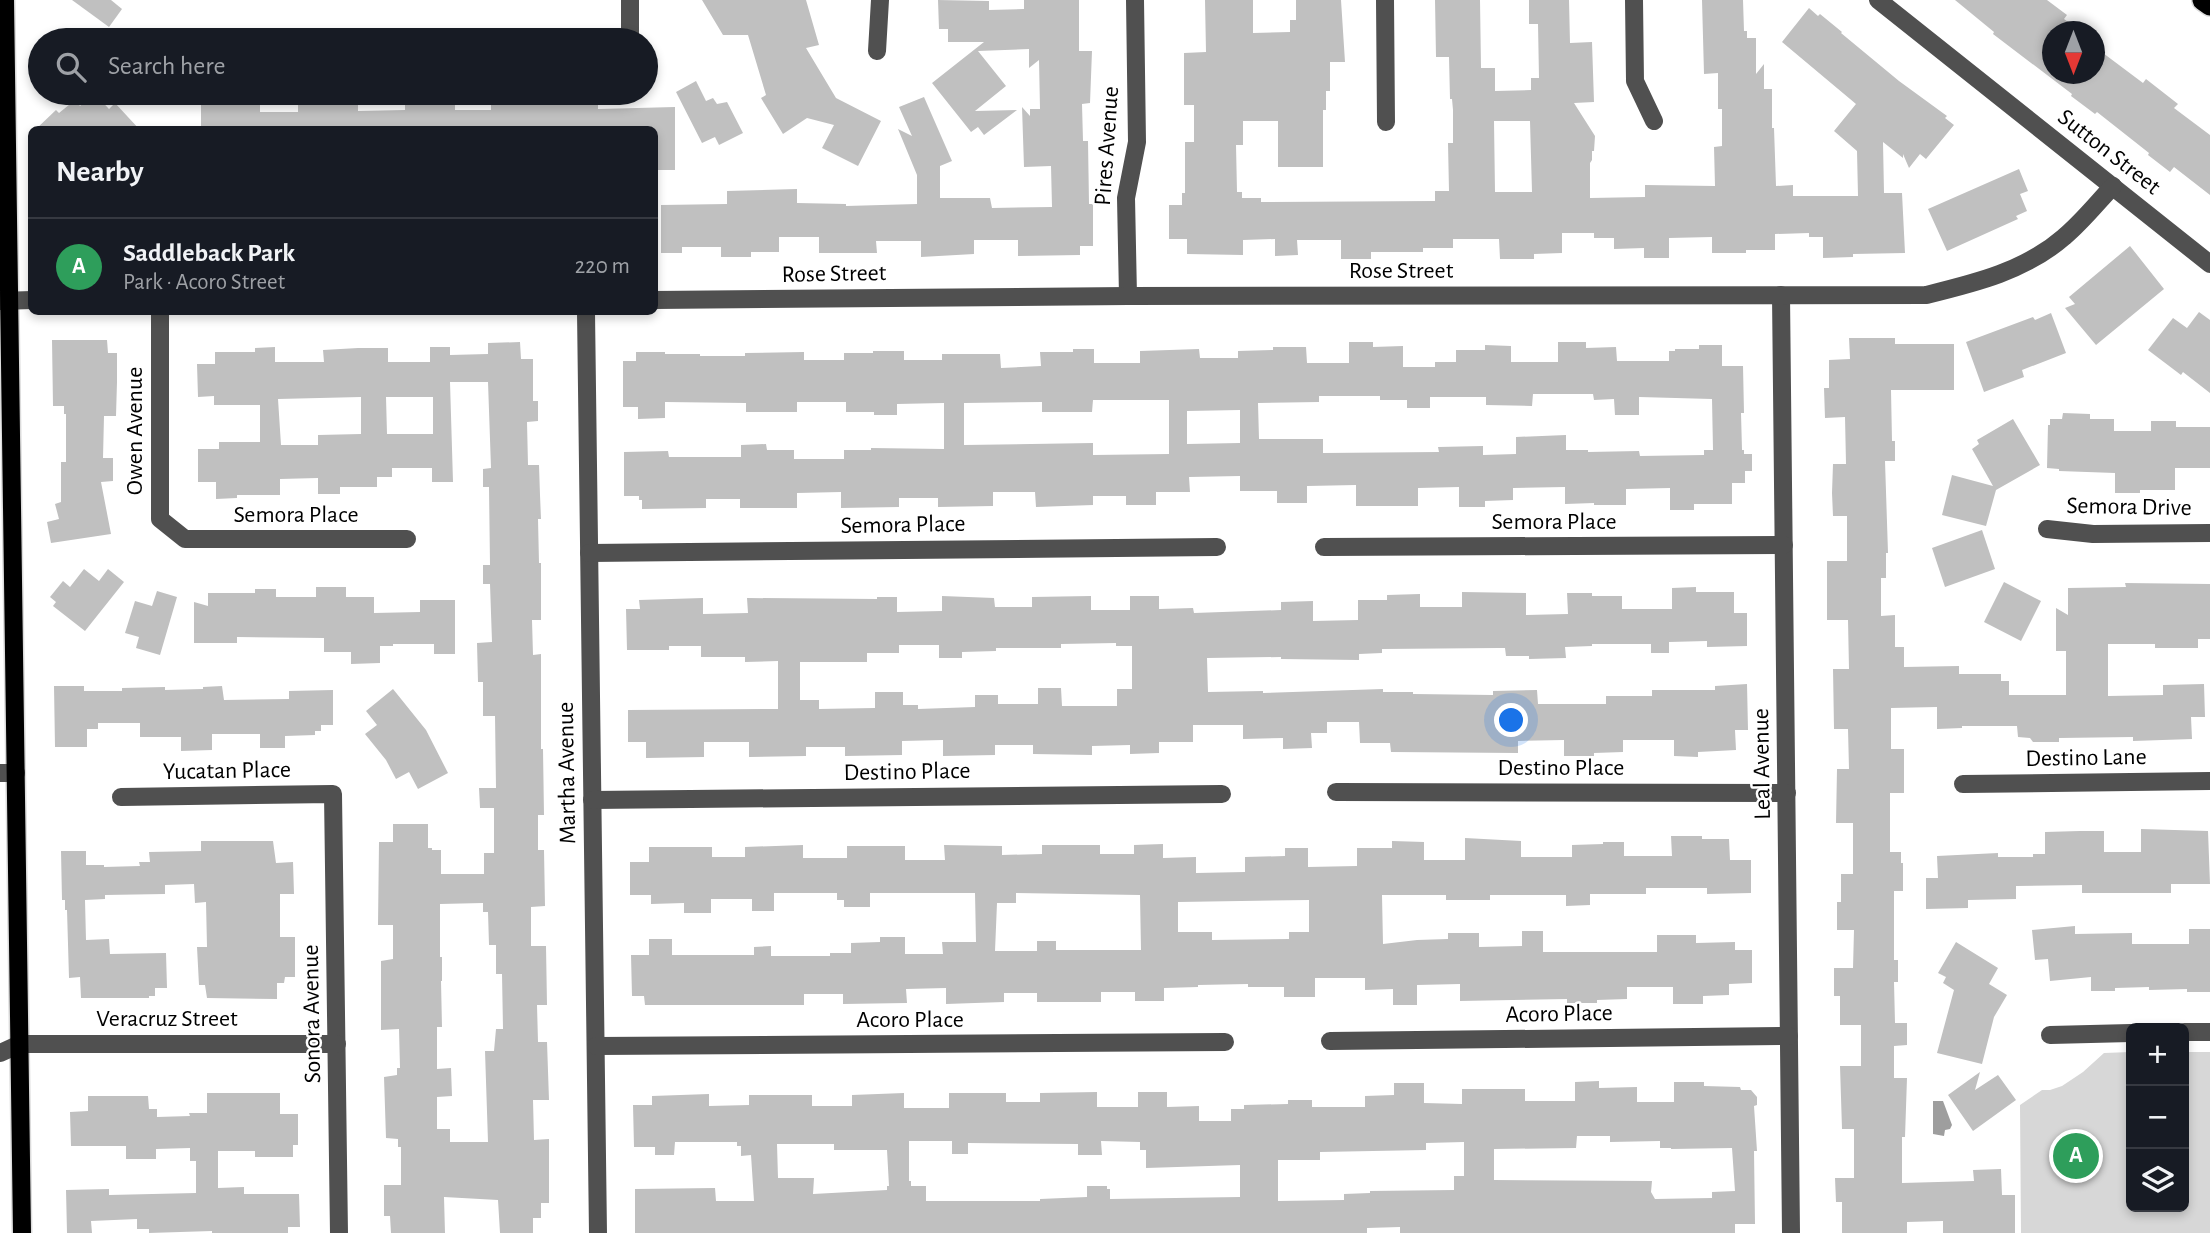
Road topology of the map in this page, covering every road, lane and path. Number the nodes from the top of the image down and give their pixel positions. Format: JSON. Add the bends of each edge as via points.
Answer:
{"nodes":[{"id":1,"x":5,"y":0,"type":"edge"},
{"id":2,"x":630,"y":0,"type":"edge"},
{"id":3,"x":880,"y":0,"type":"edge"},
{"id":4,"x":1135,"y":0,"type":"edge"},
{"id":5,"x":1385,"y":0,"type":"edge"},
{"id":6,"x":1634,"y":0,"type":"edge"},
{"id":7,"x":1878,"y":0,"type":"edge"},
{"id":8,"x":2203,"y":0,"type":"edge"},
{"id":9,"x":2210,"y":5,"type":"edge"},
{"id":10,"x":630,"y":28,"type":"edge"},
{"id":11,"x":877,"y":51,"type":"dead end"},
{"id":12,"x":1386,"y":121,"type":"dead end"},
{"id":13,"x":1654,"y":121,"type":"dead end"},
{"id":14,"x":2113,"y":186,"type":"junction"},
{"id":15,"x":2210,"y":264,"type":"edge"},
{"id":16,"x":1781,"y":295,"type":"junction"},
{"id":17,"x":1128,"y":296,"type":"junction"},
{"id":18,"x":28,"y":300,"type":"edge"},
{"id":19,"x":658,"y":300,"type":"edge"},
{"id":20,"x":4,"y":301,"type":"edge"},
{"id":21,"x":160,"y":315,"type":"edge"},
{"id":22,"x":586,"y":315,"type":"edge"},
{"id":23,"x":2047,"y":529,"type":"dead end"},
{"id":24,"x":2210,"y":533,"type":"edge"},
{"id":25,"x":185,"y":539,"type":"joint"},
{"id":26,"x":407,"y":539,"type":"dead end"},
{"id":27,"x":1784,"y":545,"type":"junction"},
{"id":28,"x":1217,"y":547,"type":"dead end"},
{"id":29,"x":1324,"y":547,"type":"dead end"},
{"id":30,"x":589,"y":552,"type":"junction"},
{"id":31,"x":8,"y":773,"type":"edge"},
{"id":32,"x":2210,"y":781,"type":"edge"},
{"id":33,"x":1962,"y":784,"type":"dead end"},
{"id":34,"x":1336,"y":792,"type":"dead end"},
{"id":35,"x":1787,"y":793,"type":"junction"},
{"id":36,"x":333,"y":794,"type":"joint"},
{"id":37,"x":1222,"y":794,"type":"dead end"},
{"id":38,"x":121,"y":797,"type":"dead end"},
{"id":39,"x":592,"y":800,"type":"junction"},
{"id":40,"x":2189,"y":1032,"type":"edge"},
{"id":41,"x":2210,"y":1032,"type":"edge"},
{"id":42,"x":2126,"y":1034,"type":"edge"},
{"id":43,"x":2050,"y":1035,"type":"dead end"},
{"id":44,"x":1789,"y":1037,"type":"junction"},
{"id":45,"x":1330,"y":1041,"type":"dead end"},
{"id":46,"x":1225,"y":1042,"type":"dead end"},
{"id":47,"x":20,"y":1044,"type":"junction"},
{"id":48,"x":337,"y":1044,"type":"junction"},
{"id":49,"x":596,"y":1046,"type":"junction"},
{"id":50,"x":0,"y":1053,"type":"edge"},
{"id":51,"x":22,"y":1233,"type":"edge"},
{"id":52,"x":340,"y":1233,"type":"edge"},
{"id":53,"x":598,"y":1233,"type":"edge"},
{"id":54,"x":1791,"y":1233,"type":"edge"}],
"edges":[{"from":1,"to":20,"type":"main road"},
{"from":2,"to":10,"type":"street"},
{"from":3,"to":11,"type":"street"},
{"from":4,"to":17,"type":"street","name":"Pires Avenue","via":[[1137,142],[1126,198]]},
{"from":5,"to":12,"type":"street"},
{"from":6,"to":13,"type":"street","via":[[1635,81]]},
{"from":7,"to":14,"type":"street","name":"Sutton Street"},
{"from":8,"to":9,"type":"highway"},
{"from":14,"to":15,"type":"street","name":"Sutton Street"},
{"from":14,"to":16,"type":"street","name":"Rose Street","via":[[2064,238],[2015,269],[1973,284],[1926,295]]},
{"from":16,"to":17,"type":"street","name":"Rose Street"},
{"from":16,"to":27,"type":"street","name":"Leal Avenue"},
{"from":17,"to":19,"type":"street","name":"Rose Street"},
{"from":18,"to":20,"type":"street"},
{"from":20,"to":31,"type":"main road"},
{"from":21,"to":25,"type":"street","name":"Owen Avenue","via":[[160,519]]},
{"from":22,"to":30,"type":"street","name":"Martha Avenue"},
{"from":23,"to":24,"type":"street","name":"Semora Drive","via":[[2093,534]]},
{"from":25,"to":26,"type":"street","name":"Semora Place"},
{"from":27,"to":29,"type":"street","name":"Semora Place"},
{"from":27,"to":35,"type":"street","name":"Leal Avenue"},
{"from":28,"to":30,"type":"street","name":"Semora Place"},
{"from":30,"to":39,"type":"street","name":"Martha Avenue"},
{"from":31,"to":47,"type":"main road"},
{"from":32,"to":33,"type":"street","name":"Destino Lane"},
{"from":34,"to":35,"type":"street","name":"Destino Place"},
{"from":35,"to":44,"type":"street","name":"Leal Avenue"},
{"from":36,"to":38,"type":"street","name":"Yucatan Place"},
{"from":36,"to":48,"type":"street","name":"Sonora Avenue"},
{"from":37,"to":39,"type":"street","name":"Destino Place"},
{"from":39,"to":49,"type":"street","name":"Martha Avenue"},
{"from":40,"to":41,"type":"street"},
{"from":42,"to":43,"type":"street"},
{"from":44,"to":45,"type":"street","name":"Acoro Place"},
{"from":44,"to":54,"type":"street","name":"Leal Avenue"},
{"from":46,"to":49,"type":"street","name":"Acoro Place"},
{"from":47,"to":48,"type":"street","name":"Veracruz Street"},
{"from":47,"to":50,"type":"street","name":"Veracruz Street"},
{"from":47,"to":51,"type":"main road"},
{"from":48,"to":52,"type":"street","name":"Sonora Avenue"},
{"from":49,"to":53,"type":"street","name":"Martha Avenue"}]}
